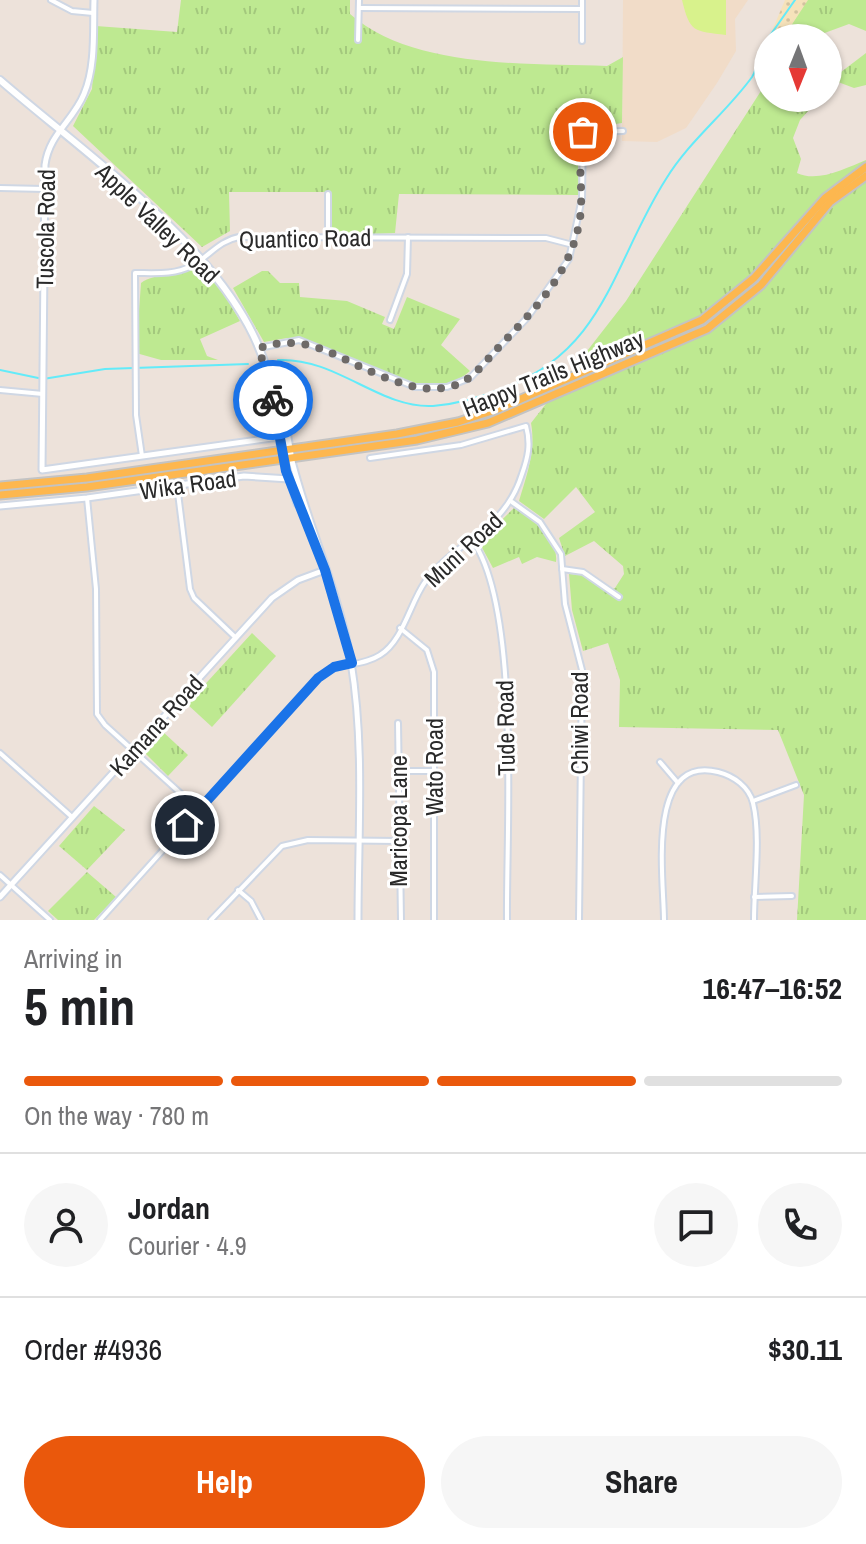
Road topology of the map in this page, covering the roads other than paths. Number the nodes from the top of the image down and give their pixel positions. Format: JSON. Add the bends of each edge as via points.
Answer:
{"nodes":[{"id":1,"x":51,"y":0,"type":"edge"},
{"id":2,"x":94,"y":0,"type":"edge"},
{"id":3,"x":359,"y":0,"type":"edge"},
{"id":4,"x":582,"y":0,"type":"edge"},
{"id":5,"x":359,"y":8,"type":"junction"},
{"id":6,"x":582,"y":9,"type":"junction"},
{"id":7,"x":93,"y":13,"type":"junction"},
{"id":8,"x":358,"y":40,"type":"dead end"},
{"id":9,"x":582,"y":41,"type":"dead end"},
{"id":10,"x":0,"y":80,"type":"edge"},
{"id":11,"x":59,"y":131,"type":"junction"},
{"id":12,"x":623,"y":131,"type":"dead end"},
{"id":13,"x":866,"y":167,"type":"edge"},
{"id":14,"x":866,"y":176,"type":"edge"},
{"id":15,"x":0,"y":188,"type":"edge"},
{"id":16,"x":44,"y":189,"type":"junction"},
{"id":17,"x":328,"y":194,"type":"dead end"},
{"id":18,"x":328,"y":236,"type":"junction"},
{"id":19,"x":408,"y":237,"type":"junction"},
{"id":20,"x":573,"y":245,"type":"junction"},
{"id":21,"x":203,"y":258,"type":"junction"},
{"id":22,"x":390,"y":320,"type":"dead end"},
{"id":23,"x":259,"y":348,"type":"junction"},
{"id":24,"x":0,"y":390,"type":"edge"},
{"id":25,"x":43,"y":394,"type":"junction"},
{"id":26,"x":274,"y":396,"type":"junction"},
{"id":27,"x":279,"y":437,"type":"junction"},
{"id":28,"x":286,"y":448,"type":"junction"},
{"id":29,"x":287,"y":457,"type":"junction"},
{"id":30,"x":142,"y":458,"type":"junction"},
{"id":31,"x":370,"y":458,"type":"dead end"},
{"id":32,"x":289,"y":479,"type":"junction"},
{"id":33,"x":177,"y":485,"type":"junction"},
{"id":34,"x":0,"y":486,"type":"edge"},
{"id":35,"x":0,"y":495,"type":"edge"},
{"id":36,"x":87,"y":498,"type":"junction"},
{"id":37,"x":512,"y":502,"type":"junction"},
{"id":38,"x":0,"y":506,"type":"edge"},
{"id":39,"x":303,"y":507,"type":"junction"},
{"id":40,"x":473,"y":541,"type":"junction"},
{"id":41,"x":562,"y":569,"type":"junction"},
{"id":42,"x":325,"y":570,"type":"junction"},
{"id":43,"x":619,"y":597,"type":"dead end"},
{"id":44,"x":400,"y":628,"type":"junction"},
{"id":45,"x":235,"y":637,"type":"junction"},
{"id":46,"x":352,"y":663,"type":"junction"},
{"id":47,"x":398,"y":723,"type":"dead end"},
{"id":48,"x":133,"y":751,"type":"junction"},
{"id":49,"x":0,"y":753,"type":"edge"},
{"id":50,"x":660,"y":762,"type":"dead end"},
{"id":51,"x":398,"y":771,"type":"junction"},
{"id":52,"x":434,"y":771,"type":"junction"},
{"id":53,"x":678,"y":783,"type":"junction"},
{"id":54,"x":796,"y":785,"type":"dead end"},
{"id":55,"x":753,"y":801,"type":"junction"},
{"id":56,"x":199,"y":810,"type":"junction"},
{"id":57,"x":72,"y":817,"type":"junction"},
{"id":58,"x":358,"y":841,"type":"junction"},
{"id":59,"x":399,"y":841,"type":"junction"},
{"id":60,"x":0,"y":875,"type":"edge"},
{"id":61,"x":11,"y":885,"type":"junction"},
{"id":62,"x":238,"y":890,"type":"junction"},
{"id":63,"x":792,"y":896,"type":"dead end"},
{"id":64,"x":0,"y":897,"type":"edge"},
{"id":65,"x":754,"y":897,"type":"junction"},
{"id":66,"x":50,"y":920,"type":"edge"},
{"id":67,"x":100,"y":920,"type":"edge"},
{"id":68,"x":211,"y":920,"type":"edge"},
{"id":69,"x":261,"y":920,"type":"edge"},
{"id":70,"x":358,"y":920,"type":"edge"},
{"id":71,"x":401,"y":920,"type":"edge"},
{"id":72,"x":434,"y":920,"type":"edge"},
{"id":73,"x":507,"y":920,"type":"edge"},
{"id":74,"x":579,"y":920,"type":"edge"},
{"id":75,"x":664,"y":920,"type":"edge"},
{"id":76,"x":754,"y":920,"type":"edge"}],
"edges":[{"from":1,"to":7,"type":"street","via":[[65,9]]},
{"from":2,"to":7,"type":"street","name":"Tuscola Road"},
{"from":3,"to":5,"type":"street"},
{"from":4,"to":6,"type":"street"},
{"from":5,"to":6,"type":"street"},
{"from":5,"to":8,"type":"street"},
{"from":6,"to":9,"type":"street"},
{"from":7,"to":11,"type":"street","name":"Tuscola Road","via":[[89,80]]},
{"from":10,"to":11,"type":"main road","name":"Apple Valley Road"},
{"from":11,"to":16,"type":"street","name":"Tuscola Road","via":[[46,151]]},
{"from":11,"to":21,"type":"main road","name":"Apple Valley Road"},
{"from":12,"to":20,"type":"street","via":[[582,135],[582,198]]},
{"from":13,"to":28,"type":"main road","name":"Happy Trails Highway","via":[[825,198],[739,293],[686,329],[458,422]]},
{"from":14,"to":29,"type":"main road","name":"Happy Trails Highway","via":[[830,202],[746,300],[691,338],[461,431]]},
{"from":15,"to":16,"type":"street"},
{"from":16,"to":25,"type":"street","name":"Tuscola Road"},
{"from":17,"to":18,"type":"street"},
{"from":18,"to":19,"type":"street","name":"Quantico Road"},
{"from":18,"to":21,"type":"street","name":"Quantico Road","via":[[239,237],[225,240]]},
{"from":19,"to":20,"type":"street","name":"Quantico Road","via":[[546,238]]},
{"from":19,"to":22,"type":"street","via":[[407,274]]},
{"from":20,"to":23,"type":"street","via":[[539,304],[458,385],[401,384],[299,340]]},
{"from":21,"to":23,"type":"main road","name":"Apple Valley Road","via":[[234,300]]},
{"from":21,"to":30,"type":"street","name":"Quantico Road","via":[[179,271],[135,273],[136,416]]},
{"from":23,"to":26,"type":"main road","name":"Apple Valley Road"},
{"from":24,"to":25,"type":"street"},
{"from":25,"to":30,"type":"street","name":"Tuscola Road","via":[[42,470]]},
{"from":26,"to":27,"type":"main road","name":"Apple Valley Road"},
{"from":26,"to":28,"type":"main road","name":"Apple Valley Road","via":[[281,401]]},
{"from":27,"to":28,"type":"main road","name":"Apple Valley Road"},
{"from":27,"to":30,"type":"street"},
{"from":28,"to":29,"type":"main road","name":"Apple Valley Road"},
{"from":28,"to":34,"type":"main road","name":"Happy Trails Highway"},
{"from":29,"to":32,"type":"street","name":"Apple Valley Road"},
{"from":29,"to":35,"type":"main road","name":"Happy Trails Highway"},
{"from":29,"to":39,"type":"street","name":"Apple Valley Road"},
{"from":31,"to":37,"type":"street","name":"Muni Road","via":[[461,445],[526,426],[528,455]]},
{"from":32,"to":33,"type":"street","name":"Wika Road","via":[[244,476]]},
{"from":32,"to":39,"type":"street","name":"Apple Valley Road","via":[[297,504]]},
{"from":33,"to":36,"type":"street","name":"Wika Road"},
{"from":33,"to":45,"type":"street","via":[[190,589]]},
{"from":36,"to":38,"type":"street","name":"Wika Road"},
{"from":36,"to":48,"type":"street","via":[[96,589],[97,714]]},
{"from":37,"to":40,"type":"street","name":"Muni Road"},
{"from":37,"to":41,"type":"street","name":"Chiwi Road","via":[[549,531]]},
{"from":39,"to":42,"type":"street","name":"Apple Valley Road"},
{"from":40,"to":44,"type":"street","name":"Muni Road","via":[[428,578]]},
{"from":40,"to":73,"type":"street","name":"Tude Road","via":[[488,566],[502,636]]},
{"from":41,"to":43,"type":"street","via":[[583,572]]},
{"from":41,"to":74,"type":"street","name":"Chiwi Road","via":[[584,692]]},
{"from":42,"to":45,"type":"street","name":"Kamana Road","via":[[283,589]]},
{"from":42,"to":46,"type":"street","name":"Apple Valley Road"},
{"from":44,"to":46,"type":"street","name":"Muni Road","via":[[379,656]]},
{"from":44,"to":52,"type":"street","name":"Wato Road","via":[[422,644],[432,662]]},
{"from":45,"to":48,"type":"street","name":"Kamana Road"},
{"from":46,"to":56,"type":"street","name":"Muni Road","via":[[318,678]]},
{"from":46,"to":58,"type":"street","name":"Apple Valley Road"},
{"from":47,"to":51,"type":"street","name":"Maricopa Lane"},
{"from":48,"to":56,"type":"street"},
{"from":48,"to":57,"type":"street","name":"Kamana Road"},
{"from":49,"to":57,"type":"street"},
{"from":50,"to":53,"type":"street"},
{"from":51,"to":52,"type":"street"},
{"from":51,"to":59,"type":"street","name":"Maricopa Lane"},
{"from":52,"to":72,"type":"street","name":"Wato Road"},
{"from":53,"to":55,"type":"street","via":[[704,771],[729,776]]},
{"from":53,"to":75,"type":"street","via":[[664,812]]},
{"from":54,"to":55,"type":"street"},
{"from":55,"to":65,"type":"street"},
{"from":56,"to":67,"type":"street","name":"Muni Road"},
{"from":57,"to":61,"type":"street","name":"Kamana Road"},
{"from":58,"to":59,"type":"street"},
{"from":58,"to":62,"type":"street","via":[[308,840],[282,846]]},
{"from":58,"to":70,"type":"street","name":"Apple Valley Road"},
{"from":59,"to":71,"type":"street","name":"Maricopa Lane"},
{"from":60,"to":61,"type":"street"},
{"from":61,"to":64,"type":"street","name":"Kamana Road"},
{"from":61,"to":66,"type":"street"},
{"from":62,"to":68,"type":"street"},
{"from":62,"to":69,"type":"street"},
{"from":63,"to":65,"type":"street"},
{"from":65,"to":76,"type":"street"}]}
